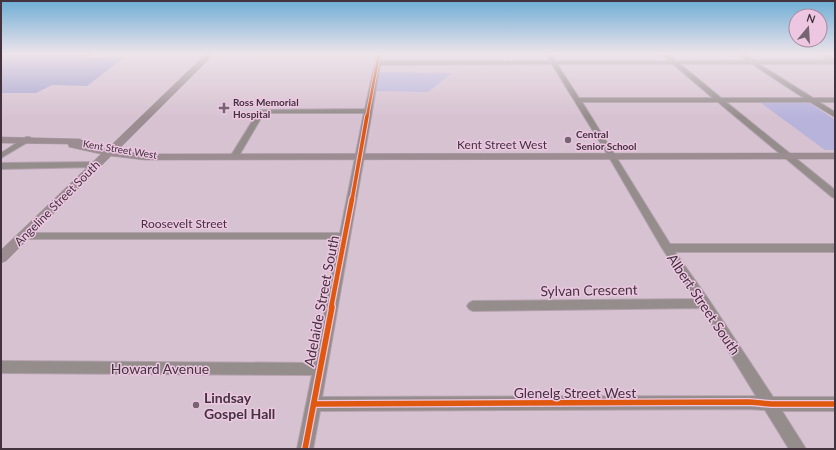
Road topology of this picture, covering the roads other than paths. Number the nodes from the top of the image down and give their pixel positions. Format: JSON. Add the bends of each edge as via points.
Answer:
{"nodes":[{"id":1,"x":188,"y":75,"type":"edge"},
{"id":2,"x":376,"y":75,"type":"edge"},
{"id":3,"x":562,"y":75,"type":"edge"},
{"id":4,"x":690,"y":75,"type":"edge"},
{"id":5,"x":776,"y":75,"type":"edge"},
{"id":6,"x":719,"y":99,"type":"junction"},
{"id":7,"x":577,"y":100,"type":"junction"},
{"id":8,"x":814,"y":100,"type":"junction"},
{"id":9,"x":835,"y":100,"type":"edge"},
{"id":10,"x":369,"y":111,"type":"junction"},
{"id":11,"x":835,"y":111,"type":"edge"},
{"id":12,"x":835,"y":115,"type":"edge"},
{"id":13,"x":29,"y":139,"type":"junction"},
{"id":14,"x":1,"y":140,"type":"edge"},
{"id":15,"x":110,"y":151,"type":"junction"},
{"id":16,"x":1,"y":156,"type":"edge"},
{"id":17,"x":789,"y":156,"type":"junction"},
{"id":18,"x":835,"y":156,"type":"edge"},
{"id":19,"x":359,"y":157,"type":"junction"},
{"id":20,"x":613,"y":157,"type":"junction"},
{"id":21,"x":234,"y":158,"type":"junction"},
{"id":22,"x":95,"y":165,"type":"junction"},
{"id":23,"x":1,"y":166,"type":"edge"},
{"id":24,"x":835,"y":195,"type":"edge"},
{"id":25,"x":24,"y":236,"type":"junction"},
{"id":26,"x":345,"y":236,"type":"junction"},
{"id":27,"x":6,"y":247,"type":"edge"},
{"id":28,"x":667,"y":248,"type":"junction"},
{"id":29,"x":835,"y":248,"type":"edge"},
{"id":30,"x":1,"y":258,"type":"edge"},
{"id":31,"x":705,"y":303,"type":"junction"},
{"id":32,"x":473,"y":306,"type":"dead end"},
{"id":33,"x":1,"y":367,"type":"edge"},
{"id":34,"x":319,"y":369,"type":"junction"},
{"id":35,"x":314,"y":404,"type":"junction"},
{"id":36,"x":771,"y":404,"type":"junction"},
{"id":37,"x":835,"y":404,"type":"edge"},
{"id":38,"x":305,"y":449,"type":"edge"},
{"id":39,"x":798,"y":449,"type":"edge"}],
"edges":[{"from":1,"to":15,"type":"main road","name":"Angeline Street South"},
{"from":2,"to":10,"type":"street","name":"Adelaide Street South"},
{"from":3,"to":7,"type":"street","name":"Albert Street South"},
{"from":4,"to":6,"type":"street"},
{"from":5,"to":8,"type":"street"},
{"from":6,"to":7,"type":"street"},
{"from":6,"to":8,"type":"street"},
{"from":6,"to":17,"type":"street"},
{"from":7,"to":20,"type":"street","name":"Albert Street South"},
{"from":8,"to":9,"type":"street"},
{"from":8,"to":11,"type":"street"},
{"from":8,"to":12,"type":"street"},
{"from":10,"to":19,"type":"street","name":"Adelaide Street South"},
{"from":10,"to":21,"type":"street","via":[[263,111]]},
{"from":13,"to":14,"type":"main road","name":"Kent Street West"},
{"from":13,"to":15,"type":"main road","name":"Kent Street West","via":[[72,142],[73,146]]},
{"from":13,"to":16,"type":"street"},
{"from":15,"to":21,"type":"main road","name":"Kent Street West","via":[[145,157]]},
{"from":15,"to":22,"type":"main road","name":"Angeline Street South"},
{"from":17,"to":18,"type":"main road","name":"Kent Street West"},
{"from":17,"to":20,"type":"main road","name":"Kent Street West"},
{"from":17,"to":24,"type":"street"},
{"from":19,"to":20,"type":"main road","name":"Kent Street West"},
{"from":19,"to":21,"type":"main road","name":"Kent Street West"},
{"from":19,"to":26,"type":"street","name":"Adelaide Street South"},
{"from":20,"to":28,"type":"street","name":"Albert Street South"},
{"from":22,"to":23,"type":"street"},
{"from":22,"to":25,"type":"main road","name":"Angeline Street South"},
{"from":25,"to":26,"type":"street","name":"Roosevelt Street"},
{"from":25,"to":27,"type":"main road","name":"Angeline Street South"},
{"from":26,"to":34,"type":"street","name":"Adelaide Street South"},
{"from":27,"to":30,"type":"main road","name":"Angeline Street South"},
{"from":28,"to":29,"type":"street"},
{"from":28,"to":31,"type":"street","name":"Albert Street South"},
{"from":31,"to":32,"type":"street","name":"Sylvan Crescent"},
{"from":31,"to":36,"type":"street","name":"Albert Street South"},
{"from":33,"to":34,"type":"street","name":"Howard Avenue"},
{"from":34,"to":35,"type":"street","name":"Adelaide Street South"},
{"from":35,"to":36,"type":"street","name":"Glenelg Street West"},
{"from":35,"to":38,"type":"street","name":"Adelaide Street South"},
{"from":36,"to":37,"type":"street","name":"Glenelg Street West"},
{"from":36,"to":39,"type":"street","name":"Albert Street South"}]}
